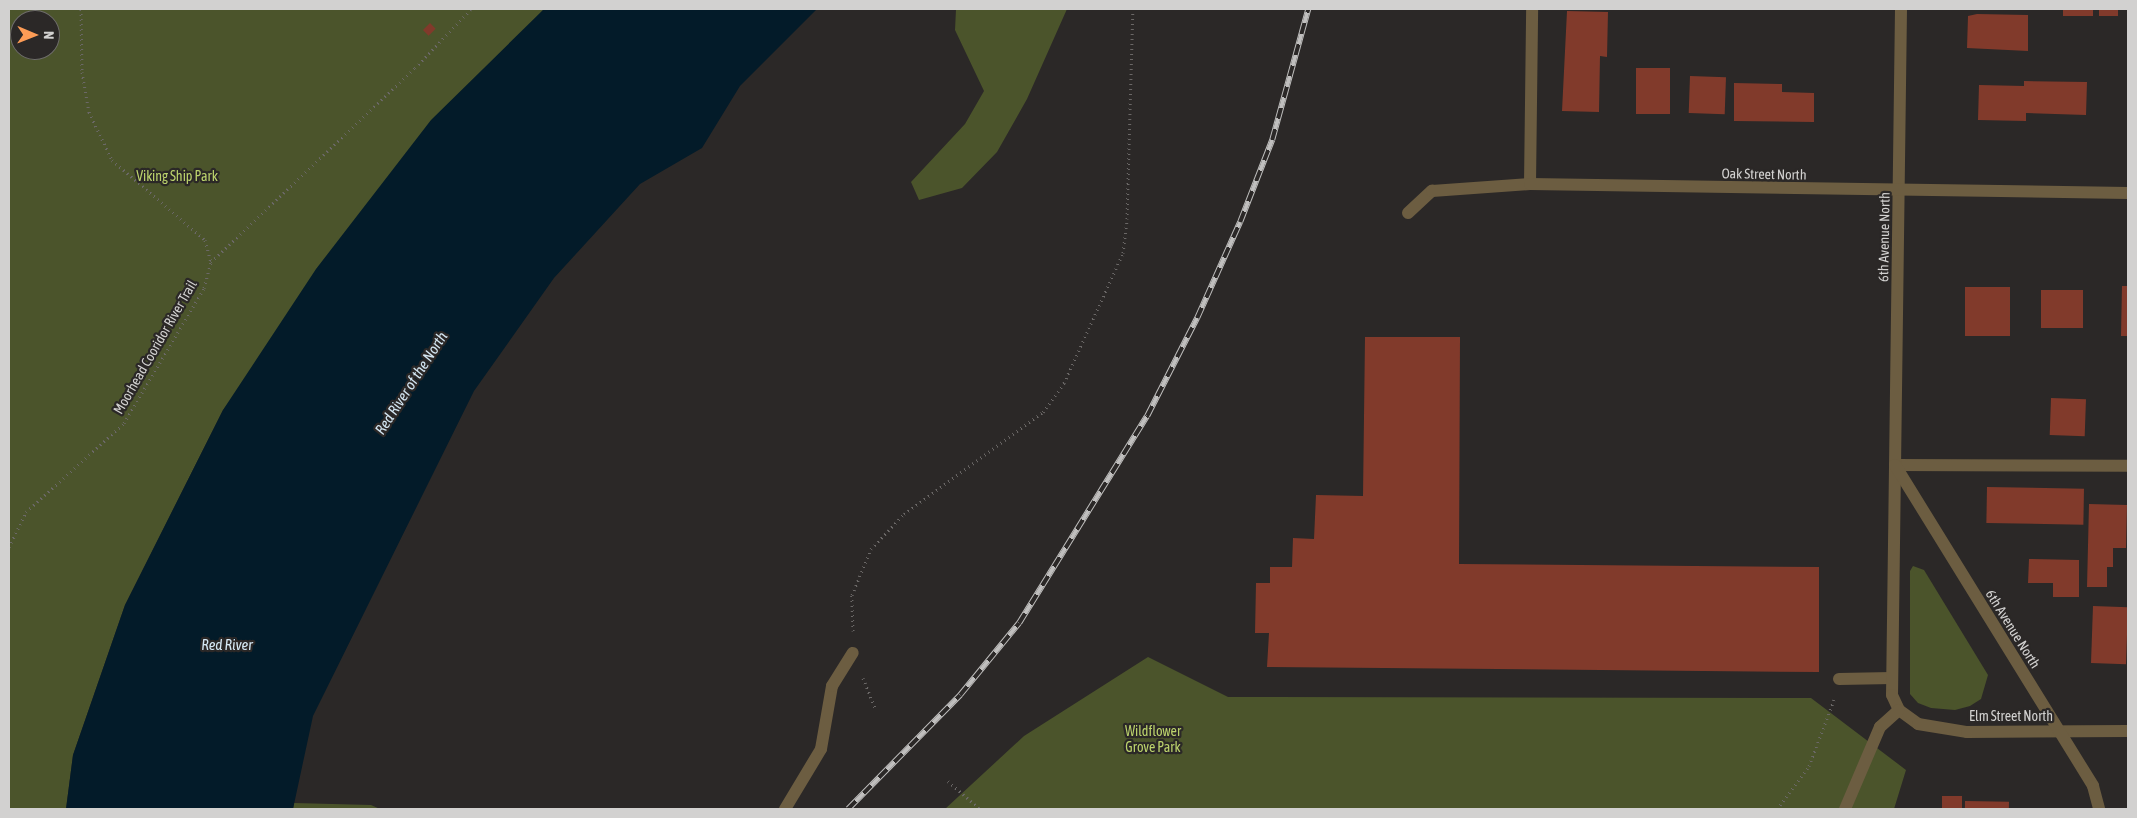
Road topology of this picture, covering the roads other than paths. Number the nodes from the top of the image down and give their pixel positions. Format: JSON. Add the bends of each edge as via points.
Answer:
{"nodes":[{"id":1,"x":1532,"y":9,"type":"edge"},
{"id":2,"x":1901,"y":9,"type":"edge"},
{"id":3,"x":1530,"y":184,"type":"junction"},
{"id":4,"x":1900,"y":191,"type":"junction"},
{"id":5,"x":2128,"y":194,"type":"edge"},
{"id":6,"x":1408,"y":213,"type":"dead end"},
{"id":7,"x":1895,"y":466,"type":"junction"},
{"id":8,"x":2128,"y":466,"type":"edge"},
{"id":9,"x":853,"y":653,"type":"road end"},
{"id":10,"x":1892,"y":678,"type":"junction"},
{"id":11,"x":1839,"y":679,"type":"road end"},
{"id":12,"x":1899,"y":710,"type":"junction"},
{"id":13,"x":2058,"y":731,"type":"junction"},
{"id":14,"x":2128,"y":731,"type":"edge"},
{"id":15,"x":785,"y":809,"type":"edge"},
{"id":16,"x":1845,"y":809,"type":"edge"},
{"id":17,"x":2099,"y":809,"type":"edge"}],
"edges":[{"from":1,"to":3,"type":"street"},
{"from":2,"to":4,"type":"street","name":"6th Avenue North"},
{"from":3,"to":4,"type":"street","name":"Oak Street North"},
{"from":3,"to":6,"type":"street","name":"Oak Street North","via":[[1432,191]]},
{"from":4,"to":5,"type":"street","name":"Oak Street North"},
{"from":4,"to":7,"type":"street","name":"6th Avenue North"},
{"from":7,"to":8,"type":"street"},
{"from":7,"to":10,"type":"street","name":"6th Avenue North"},
{"from":7,"to":13,"type":"street","name":"6th Avenue North"},
{"from":9,"to":15,"type":"street","via":[[832,686],[821,749]]},
{"from":10,"to":11,"type":"street"},
{"from":10,"to":12,"type":"street","name":"6th Avenue North","via":[[1892,695]]},
{"from":12,"to":13,"type":"street","name":"Elm Street North","via":[[1918,724],[1966,732]]},
{"from":12,"to":16,"type":"street","via":[[1880,727]]},
{"from":13,"to":14,"type":"street","name":"Elm Street North"},
{"from":13,"to":17,"type":"street","name":"6th Avenue North","via":[[2093,786]]}]}
